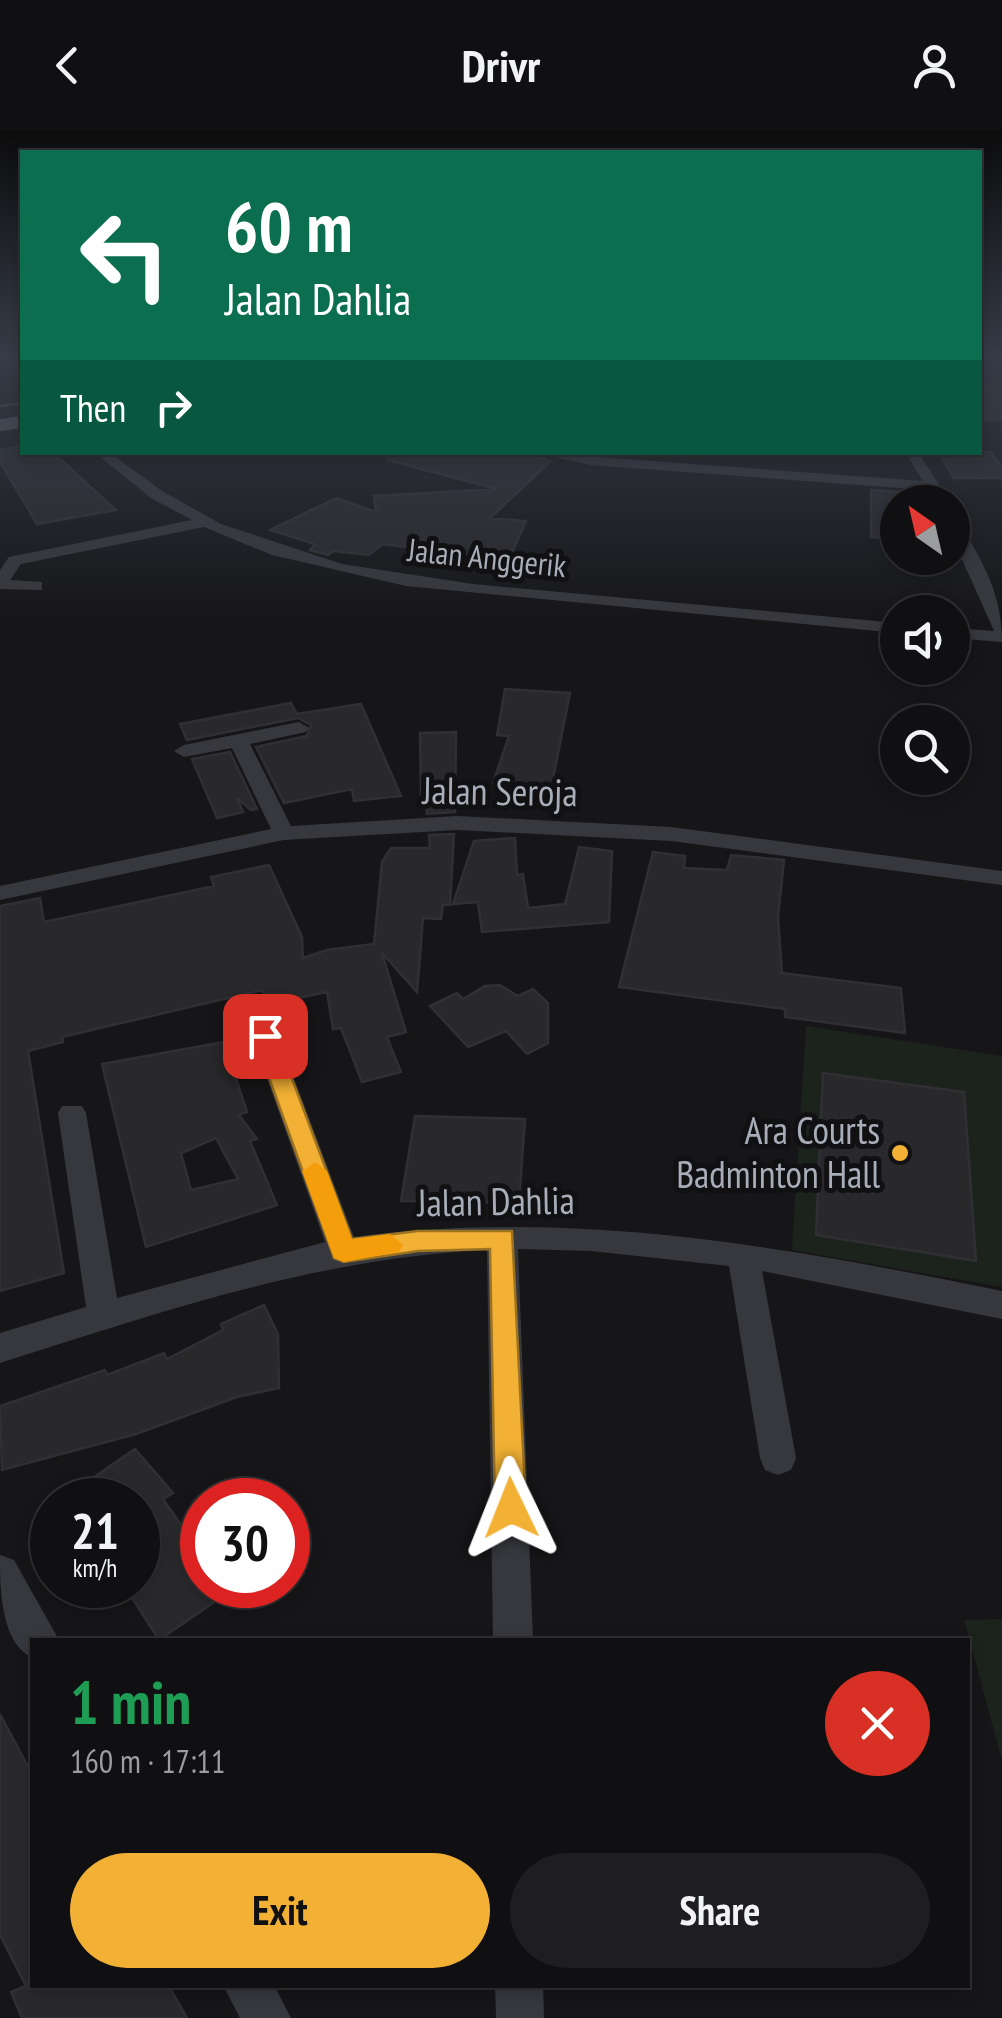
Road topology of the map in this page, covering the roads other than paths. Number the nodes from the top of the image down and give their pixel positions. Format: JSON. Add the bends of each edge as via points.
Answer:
{"nodes":[{"id":1,"x":104,"y":455,"type":"edge"},
{"id":2,"x":554,"y":455,"type":"edge"},
{"id":3,"x":913,"y":455,"type":"edge"},
{"id":4,"x":918,"y":485,"type":"edge"},
{"id":5,"x":931,"y":485,"type":"edge"},
{"id":6,"x":200,"y":523,"type":"junction"},
{"id":7,"x":970,"y":555,"type":"edge"},
{"id":8,"x":0,"y":583,"type":"edge"},
{"id":9,"x":36,"y":586,"type":"dead end"},
{"id":10,"x":880,"y":626,"type":"edge"},
{"id":11,"x":970,"y":633,"type":"edge"},
{"id":12,"x":1002,"y":634,"type":"edge"},
{"id":13,"x":299,"y":728,"type":"dead end"},
{"id":14,"x":238,"y":740,"type":"junction"},
{"id":15,"x":184,"y":751,"type":"dead end"},
{"id":16,"x":284,"y":833,"type":"junction"},
{"id":17,"x":1002,"y":878,"type":"edge"},
{"id":18,"x":0,"y":893,"type":"edge"},
{"id":19,"x":265,"y":1036,"type":"dead end"},
{"id":20,"x":72,"y":1113,"type":"dead end"},
{"id":21,"x":502,"y":1239,"type":"junction"},
{"id":22,"x":344,"y":1251,"type":"junction"},
{"id":23,"x":743,"y":1254,"type":"junction"},
{"id":24,"x":1002,"y":1304,"type":"edge"},
{"id":25,"x":104,"y":1317,"type":"junction"},
{"id":26,"x":0,"y":1348,"type":"edge"},
{"id":27,"x":778,"y":1458,"type":"dead end"},
{"id":28,"x":0,"y":1574,"type":"edge"},
{"id":29,"x":39,"y":1638,"type":"edge"},
{"id":30,"x":513,"y":1638,"type":"edge"},
{"id":31,"x":249,"y":1988,"type":"edge"},
{"id":32,"x":519,"y":1988,"type":"edge"},
{"id":33,"x":267,"y":2018,"type":"edge"},
{"id":34,"x":520,"y":2018,"type":"edge"}],
"edges":[{"from":1,"to":6,"type":"street","name":"Jalan Anggerik"},
{"from":2,"to":4,"type":"street"},
{"from":3,"to":5,"type":"street"},
{"from":6,"to":8,"type":"street","via":[[15,560]]},
{"from":6,"to":10,"type":"street","name":"Jalan Anggerik","via":[[261,549],[369,575]]},
{"from":7,"to":12,"type":"street"},
{"from":8,"to":9,"type":"street"},
{"from":11,"to":12,"type":"street"},
{"from":13,"to":14,"type":"street"},
{"from":14,"to":15,"type":"street"},
{"from":14,"to":16,"type":"street"},
{"from":16,"to":17,"type":"street","name":"Jalan Seroja","via":[[457,823],[563,826]]},
{"from":16,"to":18,"type":"street","name":"Jalan Seroja"},
{"from":19,"to":22,"type":"street"},
{"from":20,"to":25,"type":"street"},
{"from":21,"to":22,"type":"street","name":"Jalan Dahlia"},
{"from":21,"to":23,"type":"street","name":"Jalan Dahlia","via":[[663,1243]]},
{"from":21,"to":30,"type":"street"},
{"from":22,"to":25,"type":"street","name":"Jalan Dahlia"},
{"from":23,"to":24,"type":"street","name":"Jalan Dahlia"},
{"from":23,"to":27,"type":"street"},
{"from":25,"to":26,"type":"street","name":"Jalan Dahlia"},
{"from":28,"to":29,"type":"street"},
{"from":31,"to":33,"type":"street"},
{"from":32,"to":34,"type":"street"}]}
